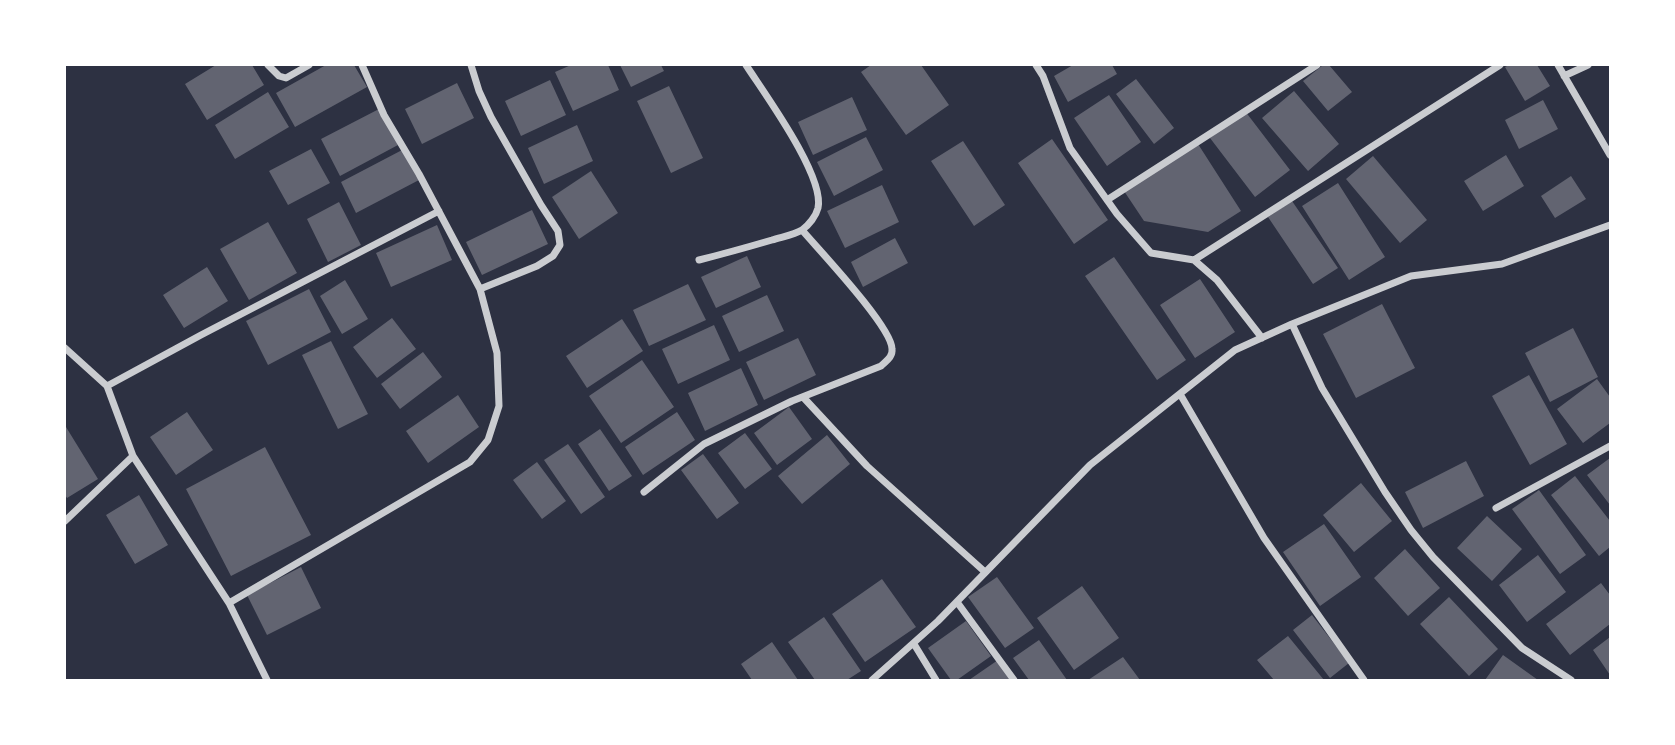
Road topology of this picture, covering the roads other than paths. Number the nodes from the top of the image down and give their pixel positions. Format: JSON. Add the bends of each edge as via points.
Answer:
{"nodes":[{"id":1,"x":268,"y":65,"type":"edge"},
{"id":2,"x":309,"y":65,"type":"edge"},
{"id":3,"x":362,"y":65,"type":"edge"},
{"id":4,"x":471,"y":65,"type":"edge"},
{"id":5,"x":746,"y":65,"type":"edge"},
{"id":6,"x":1036,"y":65,"type":"edge"},
{"id":7,"x":1317,"y":65,"type":"edge"},
{"id":8,"x":1500,"y":65,"type":"edge"},
{"id":9,"x":1558,"y":65,"type":"edge"},
{"id":10,"x":1588,"y":65,"type":"edge"},
{"id":11,"x":1564,"y":76,"type":"junction"},
{"id":12,"x":1610,"y":155,"type":"edge"},
{"id":13,"x":1107,"y":200,"type":"junction"},
{"id":14,"x":439,"y":211,"type":"junction"},
{"id":15,"x":1610,"y":225,"type":"edge"},
{"id":16,"x":802,"y":230,"type":"junction"},
{"id":17,"x":699,"y":260,"type":"dead end"},
{"id":18,"x":1194,"y":260,"type":"junction"},
{"id":19,"x":480,"y":289,"type":"junction"},
{"id":20,"x":1292,"y":324,"type":"junction"},
{"id":21,"x":1262,"y":338,"type":"junction"},
{"id":22,"x":65,"y":348,"type":"edge"},
{"id":23,"x":107,"y":386,"type":"junction"},
{"id":24,"x":1180,"y":394,"type":"junction"},
{"id":25,"x":803,"y":397,"type":"junction"},
{"id":26,"x":1610,"y":446,"type":"edge"},
{"id":27,"x":133,"y":456,"type":"junction"},
{"id":28,"x":644,"y":492,"type":"dead end"},
{"id":29,"x":1496,"y":508,"type":"dead end"},
{"id":30,"x":65,"y":520,"type":"edge"},
{"id":31,"x":985,"y":572,"type":"junction"},
{"id":32,"x":957,"y":602,"type":"junction"},
{"id":33,"x":229,"y":603,"type":"junction"},
{"id":34,"x":914,"y":643,"type":"junction"},
{"id":35,"x":267,"y":680,"type":"edge"},
{"id":36,"x":873,"y":680,"type":"edge"},
{"id":37,"x":936,"y":680,"type":"edge"},
{"id":38,"x":1014,"y":680,"type":"edge"},
{"id":39,"x":1364,"y":680,"type":"edge"},
{"id":40,"x":1572,"y":680,"type":"edge"}],
"edges":[{"from":1,"to":2,"type":"street","via":[[286,78]]},
{"from":3,"to":14,"type":"street","via":[[384,115]]},
{"from":4,"to":19,"type":"street","via":[[491,117],[558,231],[560,244],[553,257]]},
{"from":5,"to":16,"type":"street","via":[[812,176],[818,208]]},
{"from":6,"to":13,"type":"street","via":[[1070,148]]},
{"from":7,"to":13,"type":"street"},
{"from":8,"to":18,"type":"street"},
{"from":9,"to":11,"type":"street"},
{"from":10,"to":11,"type":"street"},
{"from":11,"to":12,"type":"street"},
{"from":13,"to":18,"type":"street","via":[[1151,253]]},
{"from":14,"to":19,"type":"street"},
{"from":14,"to":23,"type":"street"},
{"from":15,"to":20,"type":"street","via":[[1502,264],[1411,276]]},
{"from":16,"to":17,"type":"street"},
{"from":16,"to":25,"type":"street","via":[[875,315],[893,349],[890,359],[880,366]]},
{"from":18,"to":21,"type":"street","via":[[1217,280]]},
{"from":19,"to":33,"type":"street","via":[[497,353],[499,406],[488,440],[470,462]]},
{"from":20,"to":21,"type":"street"},
{"from":20,"to":40,"type":"street","via":[[1322,388],[1411,530],[1522,648]]},
{"from":21,"to":24,"type":"street","via":[[1235,350]]},
{"from":22,"to":23,"type":"street"},
{"from":23,"to":27,"type":"street"},
{"from":24,"to":31,"type":"street","via":[[1090,465]]},
{"from":24,"to":39,"type":"street","via":[[1264,538]]},
{"from":25,"to":28,"type":"street","via":[[704,444]]},
{"from":25,"to":31,"type":"street","via":[[867,466]]},
{"from":26,"to":29,"type":"street"},
{"from":27,"to":30,"type":"street"},
{"from":27,"to":33,"type":"street"},
{"from":31,"to":32,"type":"street"},
{"from":32,"to":34,"type":"street"},
{"from":32,"to":38,"type":"street"},
{"from":33,"to":35,"type":"street"},
{"from":34,"to":36,"type":"street"},
{"from":34,"to":37,"type":"street"}]}
